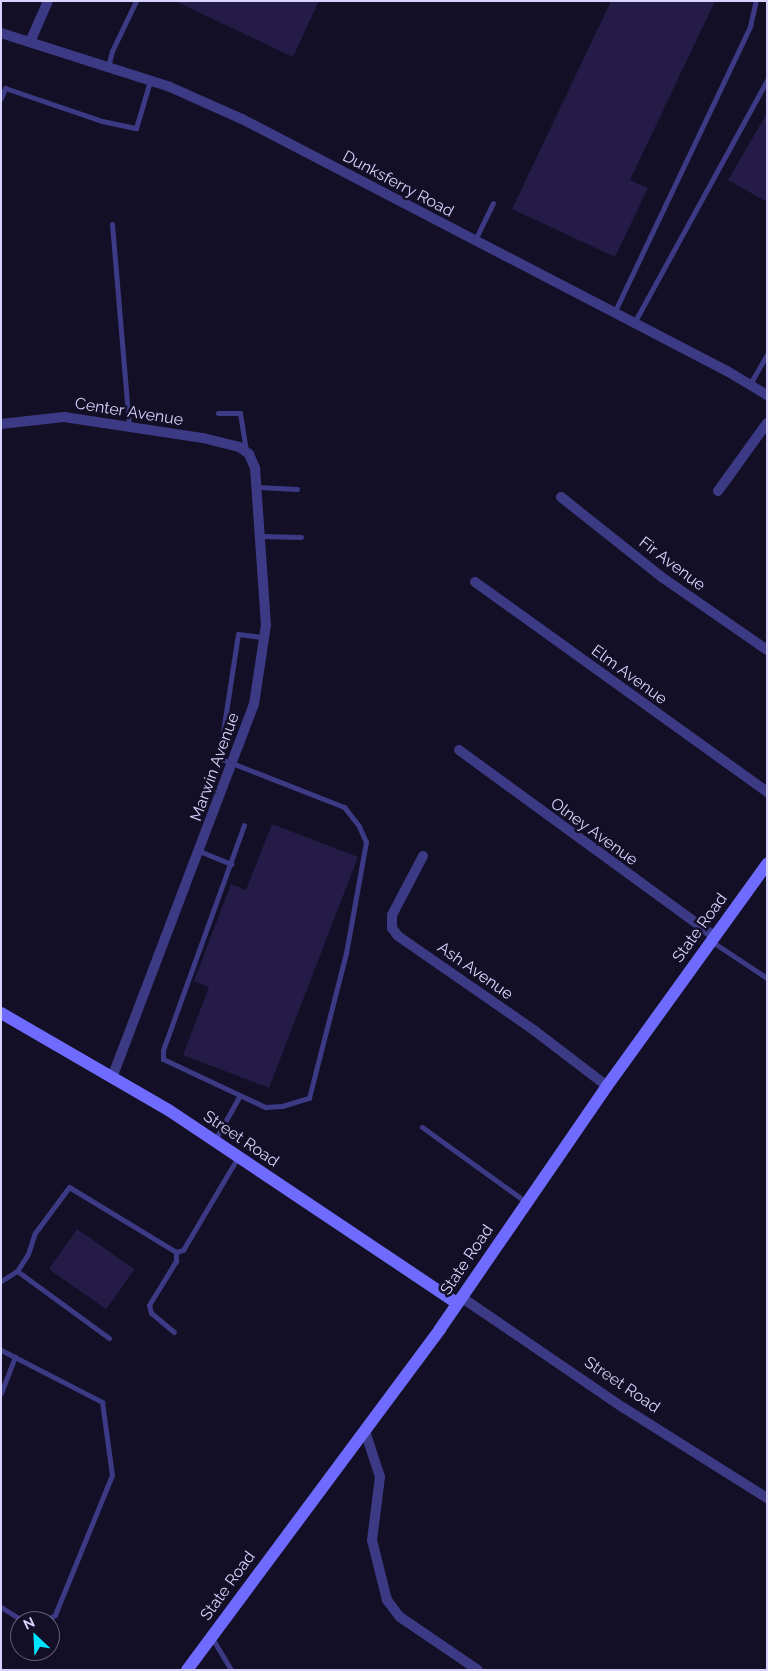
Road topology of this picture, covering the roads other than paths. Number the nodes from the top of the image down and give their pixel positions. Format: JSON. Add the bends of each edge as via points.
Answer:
{"nodes":[{"id":1,"x":48,"y":1,"type":"edge"},
{"id":2,"x":136,"y":1,"type":"edge"},
{"id":3,"x":756,"y":1,"type":"edge"},
{"id":4,"x":1,"y":33,"type":"edge"},
{"id":5,"x":30,"y":42,"type":"junction"},
{"id":6,"x":108,"y":67,"type":"junction"},
{"id":7,"x":767,"y":80,"type":"edge"},
{"id":8,"x":150,"y":81,"type":"junction"},
{"id":9,"x":1,"y":98,"type":"edge"},
{"id":10,"x":493,"y":203,"type":"dead end"},
{"id":11,"x":112,"y":224,"type":"dead end"},
{"id":12,"x":474,"y":241,"type":"junction"},
{"id":13,"x":613,"y":313,"type":"junction"},
{"id":14,"x":634,"y":324,"type":"junction"},
{"id":15,"x":767,"y":355,"type":"edge"},
{"id":16,"x":750,"y":384,"type":"junction"},
{"id":17,"x":767,"y":395,"type":"edge"},
{"id":18,"x":218,"y":413,"type":"dead end"},
{"id":19,"x":767,"y":423,"type":"edge"},
{"id":20,"x":1,"y":424,"type":"edge"},
{"id":21,"x":129,"y":427,"type":"junction"},
{"id":22,"x":248,"y":453,"type":"junction"},
{"id":23,"x":258,"y":487,"type":"junction"},
{"id":24,"x":297,"y":489,"type":"dead end"},
{"id":25,"x":718,"y":491,"type":"dead end"},
{"id":26,"x":562,"y":497,"type":"dead end"},
{"id":27,"x":261,"y":536,"type":"junction"},
{"id":28,"x":302,"y":537,"type":"dead end"},
{"id":29,"x":475,"y":582,"type":"dead end"},
{"id":30,"x":264,"y":637,"type":"junction"},
{"id":31,"x":767,"y":650,"type":"edge"},
{"id":32,"x":459,"y":750,"type":"dead end"},
{"id":33,"x":232,"y":761,"type":"junction"},
{"id":34,"x":767,"y":792,"type":"edge"},
{"id":35,"x":244,"y":826,"type":"dead end"},
{"id":36,"x":199,"y":851,"type":"junction"},
{"id":37,"x":423,"y":856,"type":"dead end"},
{"id":38,"x":231,"y":864,"type":"junction"},
{"id":39,"x":767,"y":864,"type":"edge"},
{"id":40,"x":712,"y":938,"type":"junction"},
{"id":41,"x":767,"y":978,"type":"edge"},
{"id":42,"x":1,"y":1013,"type":"edge"},
{"id":43,"x":113,"y":1075,"type":"junction"},
{"id":44,"x":607,"y":1086,"type":"junction"},
{"id":45,"x":240,"y":1095,"type":"junction"},
{"id":46,"x":422,"y":1127,"type":"dead end"},
{"id":47,"x":215,"y":1141,"type":"junction"},
{"id":48,"x":238,"y":1157,"type":"junction"},
{"id":49,"x":526,"y":1202,"type":"junction"},
{"id":50,"x":176,"y":1252,"type":"junction"},
{"id":51,"x":17,"y":1271,"type":"junction"},
{"id":52,"x":1,"y":1280,"type":"edge"},
{"id":53,"x":459,"y":1300,"type":"junction"},
{"id":54,"x":174,"y":1332,"type":"dead end"},
{"id":55,"x":109,"y":1338,"type":"dead end"},
{"id":56,"x":1,"y":1350,"type":"edge"},
{"id":57,"x":15,"y":1357,"type":"junction"},
{"id":58,"x":1,"y":1393,"type":"edge"},
{"id":59,"x":365,"y":1431,"type":"junction"},
{"id":60,"x":767,"y":1498,"type":"edge"},
{"id":61,"x":57,"y":1611,"type":"edge"},
{"id":62,"x":211,"y":1637,"type":"junction"},
{"id":63,"x":187,"y":1670,"type":"edge"},
{"id":64,"x":231,"y":1670,"type":"edge"},
{"id":65,"x":478,"y":1670,"type":"edge"}],
"edges":[{"from":1,"to":5,"type":"street"},
{"from":2,"to":6,"type":"lane","via":[[112,51]]},
{"from":3,"to":13,"type":"lane","via":[[750,26]]},
{"from":4,"to":5,"type":"street","name":"Dunksferry Road"},
{"from":5,"to":6,"type":"street","name":"Dunksferry Road"},
{"from":6,"to":8,"type":"street","name":"Dunksferry Road"},
{"from":7,"to":14,"type":"lane"},
{"from":8,"to":9,"type":"lane","via":[[136,128],[102,121],[5,88]]},
{"from":8,"to":12,"type":"street","name":"Dunksferry Road","via":[[242,119]]},
{"from":10,"to":12,"type":"lane"},
{"from":11,"to":21,"type":"lane"},
{"from":12,"to":13,"type":"street","name":"Dunksferry Road"},
{"from":13,"to":14,"type":"street","name":"Dunksferry Road"},
{"from":14,"to":16,"type":"street","name":"Dunksferry Road"},
{"from":15,"to":16,"type":"lane"},
{"from":16,"to":17,"type":"street","name":"Dunksferry Road"},
{"from":18,"to":22,"type":"lane","via":[[240,413]]},
{"from":19,"to":25,"type":"street"},
{"from":20,"to":21,"type":"street","name":"Center Avenue","via":[[64,417]]},
{"from":21,"to":22,"type":"street","name":"Center Avenue","via":[[203,438]]},
{"from":22,"to":23,"type":"street","name":"Marwin Avenue"},
{"from":23,"to":24,"type":"lane"},
{"from":23,"to":27,"type":"street","name":"Marwin Avenue"},
{"from":26,"to":31,"type":"street","name":"Fir Avenue","via":[[663,578]]},
{"from":27,"to":28,"type":"lane"},
{"from":27,"to":30,"type":"street","name":"Marwin Avenue"},
{"from":29,"to":34,"type":"street","name":"Elm Avenue"},
{"from":30,"to":33,"type":"street","name":"Marwin Avenue","via":[[254,704]]},
{"from":30,"to":33,"type":"lane","via":[[238,634],[218,758]]},
{"from":32,"to":40,"type":"street","name":"Olney Avenue"},
{"from":33,"to":36,"type":"street","name":"Marwin Avenue"},
{"from":33,"to":45,"type":"lane","via":[[344,807],[366,842],[346,952],[309,1098],[266,1107]]},
{"from":35,"to":38,"type":"lane"},
{"from":36,"to":38,"type":"lane"},
{"from":36,"to":43,"type":"street","name":"Marwin Avenue"},
{"from":37,"to":44,"type":"street","name":"Ash Avenue","via":[[392,915],[392,928],[398,936],[535,1031]]},
{"from":38,"to":45,"type":"lane","via":[[163,1050],[163,1059]]},
{"from":39,"to":40,"type":"main road","name":"State Road"},
{"from":40,"to":41,"type":"lane"},
{"from":40,"to":44,"type":"main road","name":"State Road"},
{"from":42,"to":43,"type":"main road","name":"Street Road"},
{"from":43,"to":47,"type":"main road","name":"Street Road"},
{"from":44,"to":49,"type":"main road","name":"State Road"},
{"from":45,"to":47,"type":"lane"},
{"from":46,"to":49,"type":"lane"},
{"from":47,"to":48,"type":"main road","name":"Street Road"},
{"from":48,"to":50,"type":"lane","via":[[188,1245]]},
{"from":48,"to":53,"type":"main road","name":"Street Road"},
{"from":49,"to":53,"type":"main road","name":"State Road"},
{"from":50,"to":51,"type":"lane","via":[[69,1187],[35,1233],[28,1254]]},
{"from":50,"to":54,"type":"lane","via":[[176,1261],[149,1304],[151,1313]]},
{"from":51,"to":52,"type":"lane"},
{"from":51,"to":55,"type":"lane"},
{"from":53,"to":59,"type":"main road","name":"State Road"},
{"from":53,"to":60,"type":"street","name":"Street Road"},
{"from":56,"to":57,"type":"lane"},
{"from":57,"to":58,"type":"lane"},
{"from":57,"to":61,"type":"lane","via":[[102,1402],[112,1475]]},
{"from":59,"to":62,"type":"main road","name":"State Road"},
{"from":59,"to":65,"type":"street","via":[[380,1476],[372,1540],[387,1600],[400,1617]]},
{"from":62,"to":63,"type":"main road","name":"State Road"},
{"from":62,"to":64,"type":"lane"}]}
